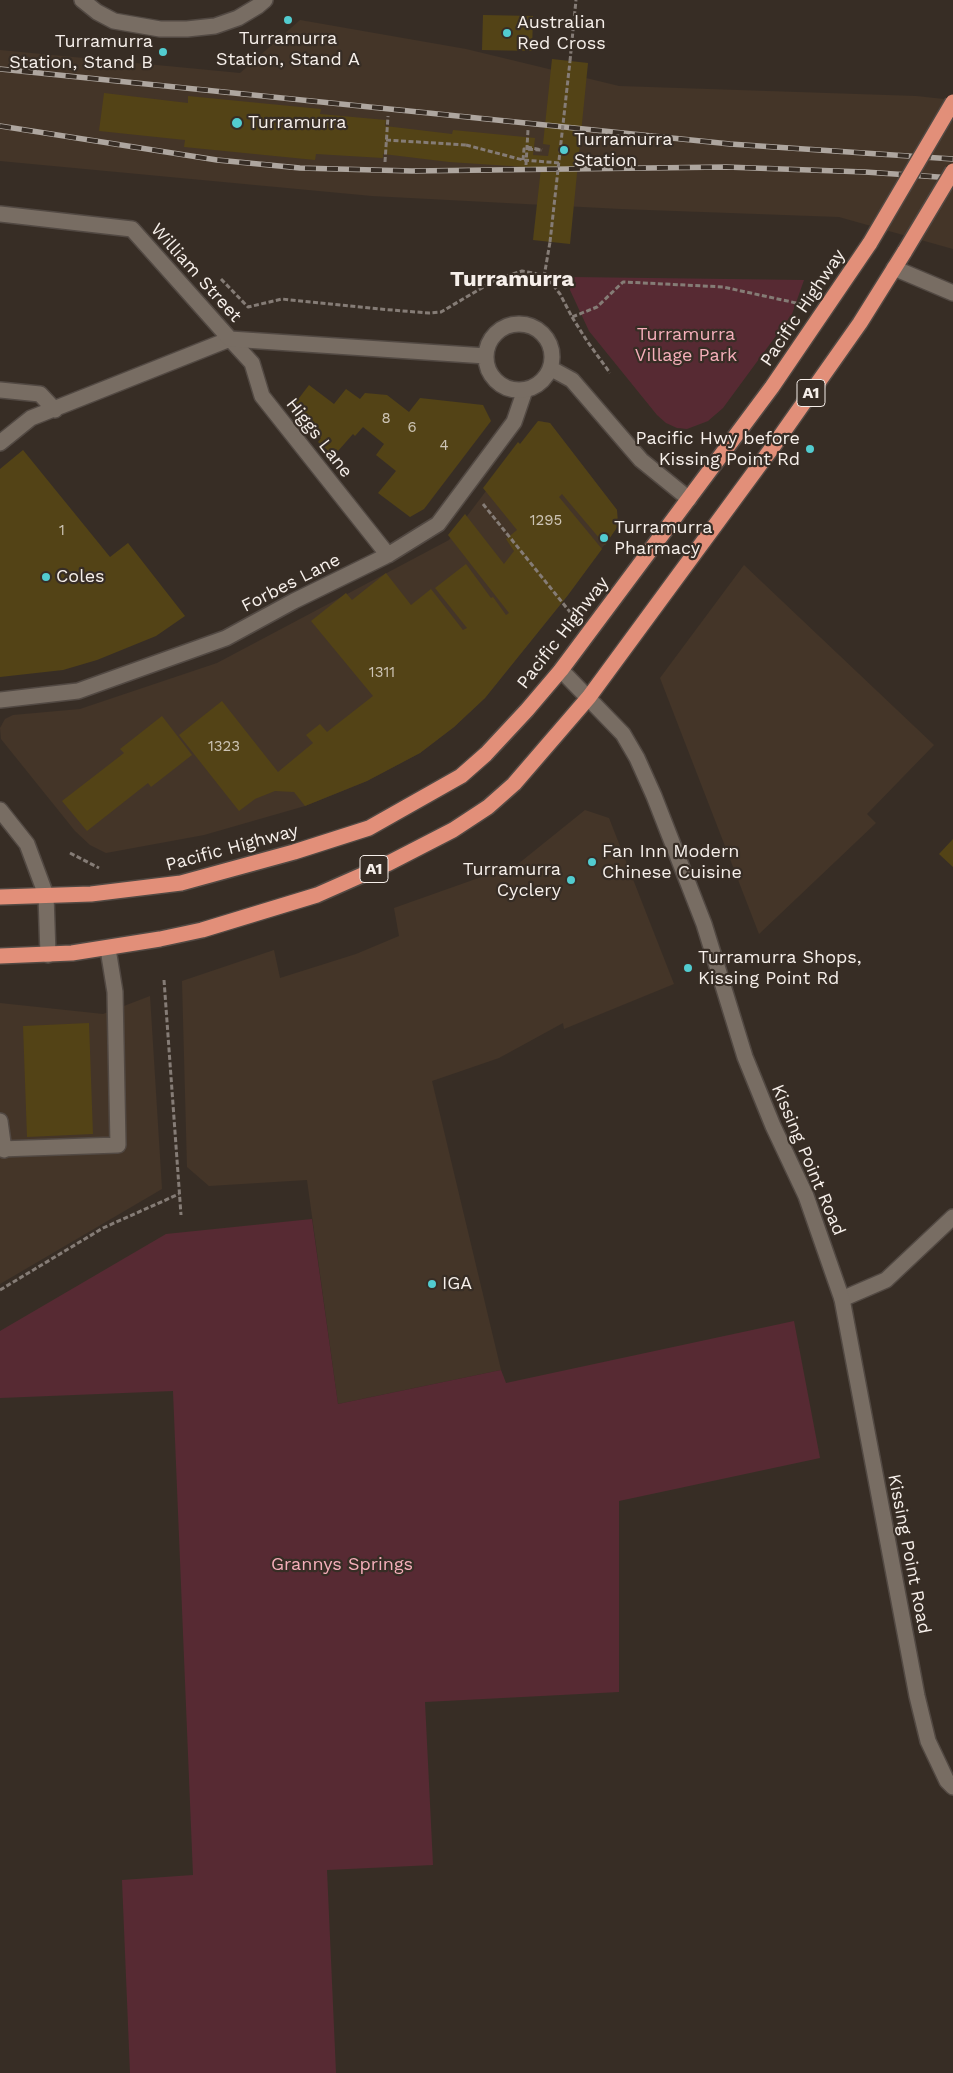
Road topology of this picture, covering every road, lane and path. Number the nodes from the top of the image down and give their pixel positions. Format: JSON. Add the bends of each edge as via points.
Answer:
{"nodes":[{"id":1,"x":82,"y":0,"type":"edge"},
{"id":2,"x":265,"y":0,"type":"edge"},
{"id":3,"x":576,"y":0,"type":"edge"},
{"id":4,"x":953,"y":102,"type":"edge"},
{"id":5,"x":388,"y":116,"type":"dead end"},
{"id":6,"x":528,"y":130,"type":"dead end"},
{"id":7,"x":386,"y":140,"type":"junction"},
{"id":8,"x":527,"y":147,"type":"junction"},
{"id":9,"x":523,"y":160,"type":"junction"},
{"id":10,"x":385,"y":162,"type":"dead end"},
{"id":11,"x":560,"y":163,"type":"junction"},
{"id":12,"x":526,"y":165,"type":"dead end"},
{"id":13,"x":953,"y":171,"type":"edge"},
{"id":14,"x":0,"y":214,"type":"edge"},
{"id":15,"x":894,"y":268,"type":"junction"},
{"id":16,"x":544,"y":277,"type":"junction"},
{"id":17,"x":221,"y":279,"type":"dead end"},
{"id":18,"x":953,"y":293,"type":"edge"},
{"id":19,"x":804,"y":305,"type":"dead end"},
{"id":20,"x":572,"y":317,"type":"junction"},
{"id":21,"x":230,"y":339,"type":"junction"},
{"id":22,"x":486,"y":356,"type":"junction"},
{"id":23,"x":550,"y":368,"type":"junction"},
{"id":24,"x":610,"y":373,"type":"dead end"},
{"id":25,"x":0,"y":390,"type":"edge"},
{"id":26,"x":525,"y":390,"type":"junction"},
{"id":27,"x":55,"y":410,"type":"junction"},
{"id":28,"x":0,"y":443,"type":"edge"},
{"id":29,"x":468,"y":486,"type":"junction"},
{"id":30,"x":689,"y":499,"type":"junction"},
{"id":31,"x":388,"y":555,"type":"junction"},
{"id":32,"x":570,"y":612,"type":"dead end"},
{"id":33,"x":561,"y":670,"type":"junction"},
{"id":34,"x":589,"y":697,"type":"junction"},
{"id":35,"x":0,"y":700,"type":"edge"},
{"id":36,"x":0,"y":810,"type":"edge"},
{"id":37,"x":70,"y":853,"type":"dead end"},
{"id":38,"x":99,"y":868,"type":"dead end"},
{"id":39,"x":46,"y":895,"type":"junction"},
{"id":40,"x":0,"y":897,"type":"edge"},
{"id":41,"x":108,"y":949,"type":"junction"},
{"id":42,"x":48,"y":955,"type":"junction"},
{"id":43,"x":0,"y":956,"type":"edge"},
{"id":44,"x":164,"y":980,"type":"dead end"},
{"id":45,"x":0,"y":1121,"type":"edge"},
{"id":46,"x":2,"y":1150,"type":"edge"},
{"id":47,"x":179,"y":1194,"type":"junction"},
{"id":48,"x":181,"y":1215,"type":"dead end"},
{"id":49,"x":953,"y":1217,"type":"edge"},
{"id":50,"x":0,"y":1290,"type":"edge"},
{"id":51,"x":842,"y":1299,"type":"junction"},
{"id":52,"x":953,"y":1787,"type":"edge"}],
"edges":[{"from":1,"to":2,"type":"street","via":[[114,21],[160,29],[187,29],[215,26],[238,18]]},
{"from":3,"to":11,"type":"path","bridge":true},
{"from":4,"to":30,"type":"highway","name":"Pacific Highway","number":"A1","bridge":true,"via":[[870,243],[772,387]]},
{"from":5,"to":7,"type":"path"},
{"from":6,"to":8,"type":"path"},
{"from":7,"to":9,"type":"path","bridge":true,"via":[[466,145]]},
{"from":7,"to":10,"type":"path"},
{"from":8,"to":9,"type":"path","bridge":true,"via":[[542,150],[524,149]]},
{"from":8,"to":12,"type":"path"},
{"from":9,"to":11,"type":"path","bridge":true},
{"from":11,"to":16,"type":"path","bridge":true},
{"from":13,"to":15,"type":"highway","number":"A1","bridge":true},
{"from":14,"to":21,"type":"street","name":"William Street","via":[[132,229]]},
{"from":15,"to":18,"type":"street"},
{"from":15,"to":34,"type":"highway","number":"A1","via":[[860,323],[772,448]]},
{"from":16,"to":17,"type":"path","via":[[528,272],[510,274],[441,312],[429,313],[282,299],[248,307]]},
{"from":16,"to":20,"type":"path","via":[[560,294]]},
{"from":19,"to":20,"type":"path","via":[[723,287],[623,282],[597,307]]},
{"from":20,"to":24,"type":"path"},
{"from":21,"to":22,"type":"street","name":"William Street"},
{"from":21,"to":27,"type":"street"},
{"from":21,"to":31,"type":"street","name":"Higgs Lane","via":[[252,364],[262,396]]},
{"from":22,"to":23,"type":"street","via":[[487,346],[498,331],[526,324],[542,333],[548,341],[552,359]]},
{"from":22,"to":26,"type":"street","via":[[486,366],[497,383]]},
{"from":23,"to":26,"type":"street","via":[[540,382]]},
{"from":23,"to":30,"type":"street","via":[[572,380],[641,460]]},
{"from":25,"to":27,"type":"street","via":[[40,394]]},
{"from":26,"to":29,"type":"street","name":"Forbes Lane","via":[[514,422]]},
{"from":27,"to":28,"type":"street","via":[[32,418]]},
{"from":29,"to":31,"type":"street","name":"Forbes Lane","via":[[438,524]]},
{"from":29,"to":32,"type":"path"},
{"from":30,"to":33,"type":"highway","name":"Pacific Highway","number":"A1"},
{"from":31,"to":35,"type":"street","name":"Forbes Lane","via":[[226,638],[78,691]]},
{"from":33,"to":34,"type":"street","name":"Kissing Point Road"},
{"from":33,"to":39,"type":"highway","name":"Pacific Highway","number":"A1","via":[[486,754],[461,776],[369,828],[181,883],[91,894]]},
{"from":34,"to":41,"type":"highway","number":"A1","via":[[514,784],[488,807],[453,830],[317,895],[202,930]]},
{"from":34,"to":51,"type":"street","name":"Kissing Point Road","via":[[623,734],[654,796],[704,924],[745,1057],[806,1196]]},
{"from":36,"to":39,"type":"street","via":[[27,844]]},
{"from":37,"to":38,"type":"path"},
{"from":39,"to":40,"type":"highway","name":"Pacific Highway","number":"A1"},
{"from":39,"to":42,"type":"street"},
{"from":41,"to":42,"type":"highway","number":"A1"},
{"from":41,"to":46,"type":"street","via":[[115,992],[118,1145]]},
{"from":42,"to":43,"type":"highway","number":"A1"},
{"from":44,"to":47,"type":"path"},
{"from":45,"to":46,"type":"street"},
{"from":47,"to":48,"type":"path"},
{"from":47,"to":50,"type":"path","via":[[103,1228]]},
{"from":49,"to":51,"type":"street","via":[[886,1280]]},
{"from":51,"to":52,"type":"street","name":"Kissing Point Road","via":[[917,1696],[928,1741]]}]}
